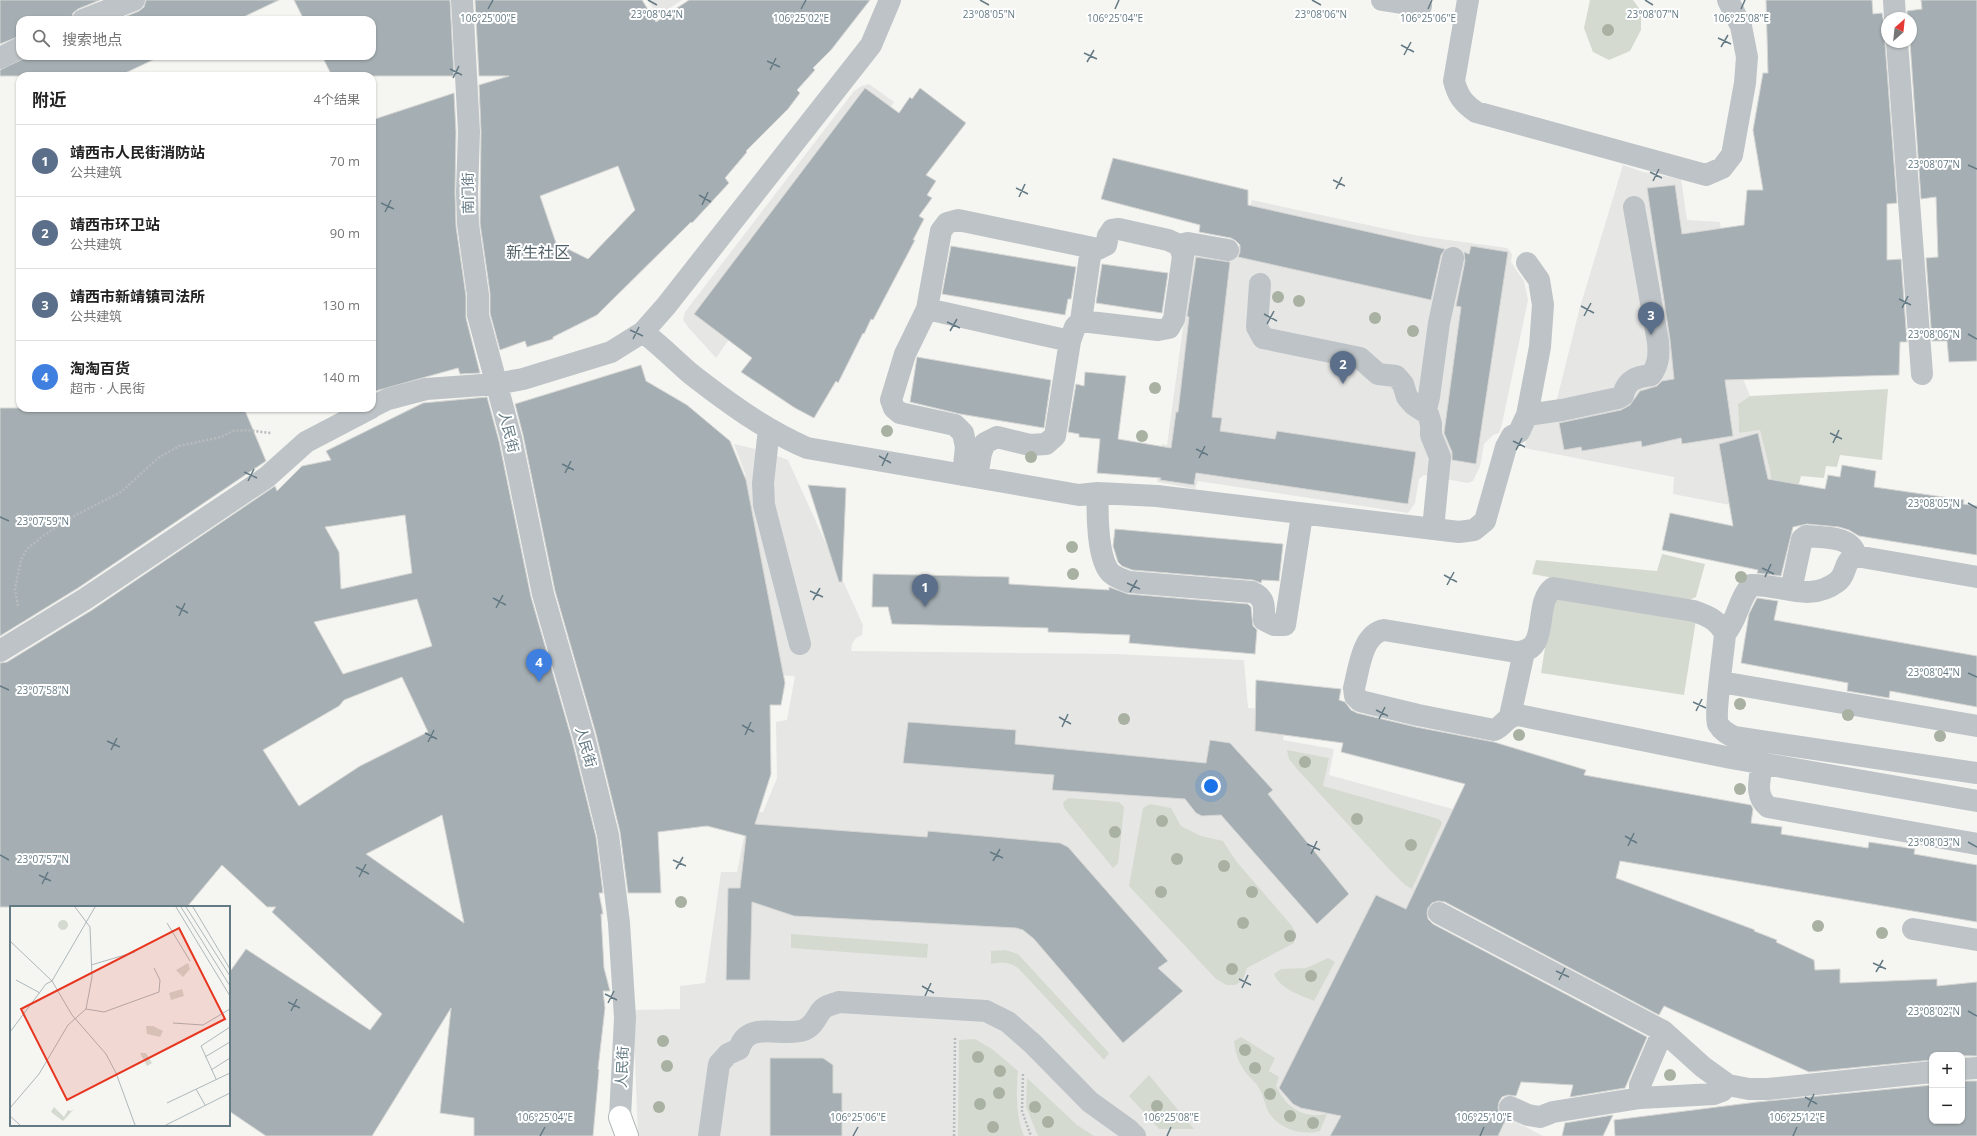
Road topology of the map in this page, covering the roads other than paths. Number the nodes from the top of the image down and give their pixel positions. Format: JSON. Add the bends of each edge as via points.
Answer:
{"nodes":[{"id":1,"x":134,"y":0,"type":"edge"},
{"id":2,"x":462,"y":0,"type":"edge"},
{"id":3,"x":890,"y":0,"type":"edge"},
{"id":4,"x":1382,"y":0,"type":"edge"},
{"id":5,"x":1468,"y":0,"type":"edge"},
{"id":6,"x":1728,"y":0,"type":"edge"},
{"id":7,"x":1894,"y":0,"type":"edge"},
{"id":8,"x":1421,"y":6,"type":"dead end"},
{"id":9,"x":1895,"y":12,"type":"edge"},
{"id":10,"x":93,"y":16,"type":"edge"},
{"id":11,"x":1897,"y":48,"type":"edge"},
{"id":12,"x":16,"y":50,"type":"edge"},
{"id":13,"x":0,"y":58,"type":"edge"},
{"id":14,"x":1634,"y":207,"type":"dead end"},
{"id":15,"x":1179,"y":245,"type":"junction"},
{"id":16,"x":1091,"y":248,"type":"junction"},
{"id":17,"x":1228,"y":250,"type":"dead end"},
{"id":18,"x":1453,"y":258,"type":"dead end"},
{"id":19,"x":1527,"y":263,"type":"dead end"},
{"id":20,"x":1260,"y":284,"type":"dead end"},
{"id":21,"x":927,"y":309,"type":"junction"},
{"id":22,"x":1081,"y":321,"type":"junction"},
{"id":23,"x":643,"y":332,"type":"junction"},
{"id":24,"x":1070,"y":341,"type":"junction"},
{"id":25,"x":1922,"y":374,"type":"dead end"},
{"id":26,"x":496,"y":384,"type":"junction"},
{"id":27,"x":376,"y":406,"type":"edge"},
{"id":28,"x":1423,"y":409,"type":"junction"},
{"id":29,"x":363,"y":412,"type":"edge"},
{"id":30,"x":1527,"y":415,"type":"junction"},
{"id":31,"x":769,"y":429,"type":"junction"},
{"id":32,"x":970,"y":476,"type":"junction"},
{"id":33,"x":1098,"y":493,"type":"junction"},
{"id":34,"x":1302,"y":515,"type":"junction"},
{"id":35,"x":1433,"y":529,"type":"junction"},
{"id":36,"x":1856,"y":556,"type":"junction"},
{"id":37,"x":1977,"y":577,"type":"edge"},
{"id":38,"x":1791,"y":590,"type":"junction"},
{"id":39,"x":1725,"y":634,"type":"junction"},
{"id":40,"x":800,"y":644,"type":"dead end"},
{"id":41,"x":0,"y":651,"type":"edge"},
{"id":42,"x":1524,"y":652,"type":"junction"},
{"id":43,"x":1721,"y":682,"type":"junction"},
{"id":44,"x":1510,"y":716,"type":"junction"},
{"id":45,"x":1977,"y":726,"type":"edge"},
{"id":46,"x":1733,"y":748,"type":"junction"},
{"id":47,"x":1762,"y":763,"type":"junction"},
{"id":48,"x":1977,"y":774,"type":"edge"},
{"id":49,"x":1977,"y":801,"type":"edge"},
{"id":50,"x":1977,"y":844,"type":"edge"},
{"id":51,"x":1439,"y":913,"type":"dead end"},
{"id":52,"x":1913,"y":929,"type":"dead end"},
{"id":53,"x":1977,"y":940,"type":"edge"},
{"id":54,"x":1663,"y":1031,"type":"junction"},
{"id":55,"x":1977,"y":1068,"type":"edge"},
{"id":56,"x":1965,"y":1069,"type":"edge"},
{"id":57,"x":1929,"y":1072,"type":"edge"},
{"id":58,"x":1728,"y":1085,"type":"junction"},
{"id":59,"x":1640,"y":1098,"type":"junction"},
{"id":60,"x":1510,"y":1107,"type":"dead end"},
{"id":61,"x":620,"y":1130,"type":"edge"},
{"id":62,"x":709,"y":1136,"type":"edge"},
{"id":63,"x":1135,"y":1136,"type":"edge"}],
"edges":[{"from":1,"to":10,"type":"street"},
{"from":2,"to":26,"type":"street","name":"南门街","via":[[469,132],[468,224],[478,296],[478,315]]},
{"from":3,"to":23,"type":"street","via":[[871,45]]},
{"from":4,"to":8,"type":"street"},
{"from":5,"to":6,"type":"street","via":[[1454,81],[1457,93],[1464,104],[1476,112],[1706,175],[1722,168],[1732,156],[1745,83],[1747,57],[1741,26]]},
{"from":7,"to":9,"type":"street"},
{"from":11,"to":25,"type":"street"},
{"from":12,"to":13,"type":"street"},
{"from":14,"to":30,"type":"street","via":[[1658,342],[1657,368],[1651,375],[1630,381],[1624,388],[1623,395],[1618,398]]},
{"from":15,"to":16,"type":"street","via":[[1119,229],[1112,230],[1106,245],[1098,249]]},
{"from":15,"to":17,"type":"street","via":[[1188,243]]},
{"from":15,"to":22,"type":"street","via":[[1183,256],[1174,319],[1169,328],[1158,330]]},
{"from":16,"to":21,"type":"street","via":[[958,220],[947,223],[940,231]]},
{"from":16,"to":22,"type":"street"},
{"from":18,"to":28,"type":"street","via":[[1439,323],[1429,396]]},
{"from":19,"to":30,"type":"street","via":[[1539,280],[1543,305],[1540,347]]},
{"from":20,"to":28,"type":"street","via":[[1257,327],[1263,338],[1360,358],[1378,374],[1396,376],[1407,397],[1414,405]]},
{"from":21,"to":24,"type":"street"},
{"from":21,"to":32,"type":"street","via":[[905,354],[891,400],[894,408],[900,413],[956,425],[963,434]]},
{"from":22,"to":24,"type":"street","via":[[1075,327]]},
{"from":23,"to":26,"type":"street","via":[[611,352],[523,379]]},
{"from":23,"to":31,"type":"street","via":[[691,373]]},
{"from":24,"to":32,"type":"street","via":[[1055,436],[1046,444],[1030,445],[997,437],[985,443]]},
{"from":26,"to":27,"type":"street","via":[[426,388]]},
{"from":26,"to":61,"type":"street","name":"人民街","via":[[511,438],[543,594],[586,744],[608,835],[619,923],[625,1018]]},
{"from":28,"to":35,"type":"street","via":[[1428,414],[1431,435],[1440,457]]},
{"from":29,"to":41,"type":"street","via":[[306,442],[267,477],[85,599]]},
{"from":30,"to":35,"type":"street","via":[[1519,432],[1512,436],[1506,446],[1485,521],[1474,530],[1459,532]]},
{"from":31,"to":32,"type":"street","via":[[807,448]]},
{"from":31,"to":40,"type":"street","via":[[763,483],[764,505]]},
{"from":32,"to":33,"type":"street","via":[[1079,495]]},
{"from":33,"to":34,"type":"street","via":[[1157,496]]},
{"from":33,"to":34,"type":"street","via":[[1097,520],[1100,541],[1104,560],[1111,574],[1129,582],[1252,592],[1260,596],[1265,603],[1264,620],[1274,625],[1285,625]]},
{"from":34,"to":35,"type":"street"},
{"from":36,"to":37,"type":"street"},
{"from":36,"to":38,"type":"street","via":[[1846,563],[1845,571],[1838,582],[1821,591],[1811,593]]},
{"from":36,"to":38,"type":"street","via":[[1854,548],[1849,543],[1806,536],[1802,539]]},
{"from":38,"to":39,"type":"street","via":[[1762,584],[1751,585],[1739,603],[1734,624]]},
{"from":39,"to":42,"type":"street","via":[[1720,624],[1709,616],[1694,611],[1553,588],[1545,599],[1538,636],[1532,649]]},
{"from":39,"to":43,"type":"street"},
{"from":42,"to":44,"type":"street"},
{"from":42,"to":44,"type":"street","via":[[1384,630],[1377,632],[1367,641],[1354,688],[1355,696],[1360,701],[1494,730]]},
{"from":43,"to":45,"type":"street"},
{"from":43,"to":46,"type":"street","via":[[1716,708],[1718,723]]},
{"from":44,"to":46,"type":"street","via":[[1518,715]]},
{"from":46,"to":47,"type":"street"},
{"from":46,"to":48,"type":"street"},
{"from":47,"to":49,"type":"street"},
{"from":47,"to":50,"type":"street","via":[[1758,793],[1761,802],[1768,807]]},
{"from":51,"to":54,"type":"street"},
{"from":52,"to":53,"type":"street"},
{"from":54,"to":58,"type":"street","via":[[1703,1067]]},
{"from":54,"to":59,"type":"street","via":[[1640,1085]]},
{"from":55,"to":56,"type":"street"},
{"from":57,"to":58,"type":"street","via":[[1768,1089]]},
{"from":58,"to":59,"type":"street","via":[[1714,1094]]},
{"from":59,"to":60,"type":"street","via":[[1553,1112],[1540,1117],[1528,1116]]},
{"from":62,"to":63,"type":"street","via":[[719,1064],[728,1054],[739,1049],[742,1039],[751,1033],[804,1030],[817,1020],[824,1008],[839,1002],[986,1011],[1008,1022],[1090,1102]]}]}
